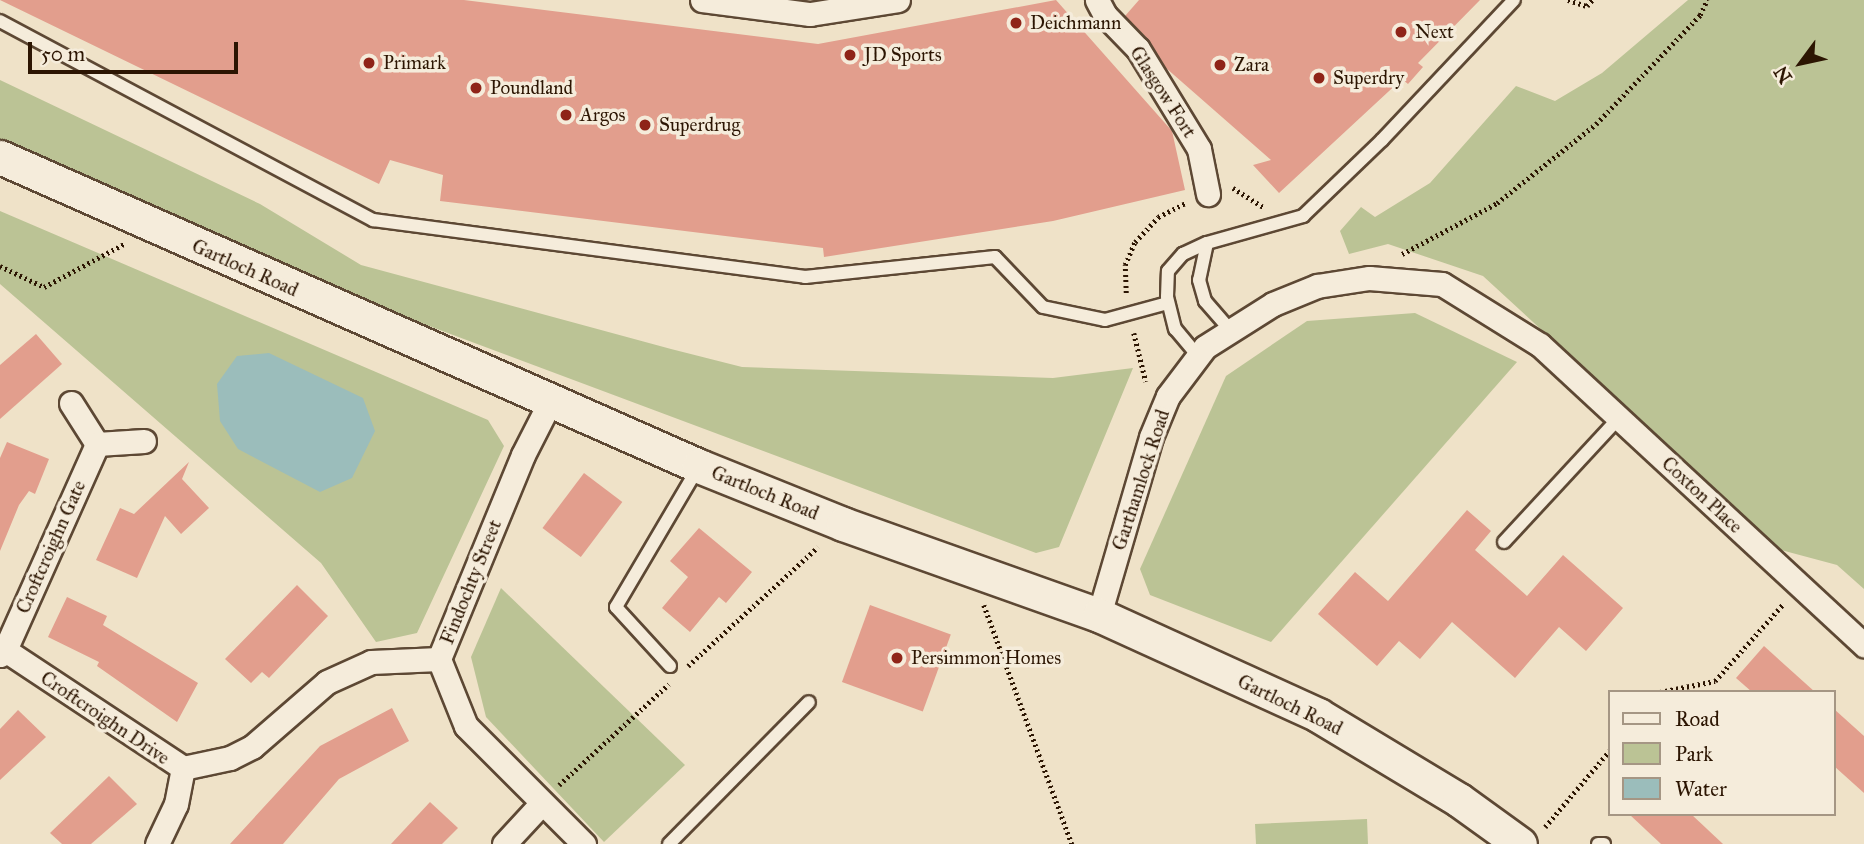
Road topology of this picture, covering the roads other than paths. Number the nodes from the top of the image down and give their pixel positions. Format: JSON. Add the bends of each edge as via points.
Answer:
{"nodes":[{"id":1,"x":702,"y":0,"type":"edge"},
{"id":2,"x":898,"y":0,"type":"edge"},
{"id":3,"x":1097,"y":0,"type":"edge"},
{"id":4,"x":1514,"y":0,"type":"edge"},
{"id":5,"x":0,"y":21,"type":"edge"},
{"id":6,"x":0,"y":158,"type":"edge"},
{"id":7,"x":1208,"y":194,"type":"dead end"},
{"id":8,"x":1207,"y":243,"type":"junction"},
{"id":9,"x":1168,"y":303,"type":"junction"},
{"id":10,"x":1228,"y":329,"type":"junction"},
{"id":11,"x":1540,"y":345,"type":"joint"},
{"id":12,"x":1198,"y":356,"type":"junction"},
{"id":13,"x":550,"y":402,"type":"junction"},
{"id":14,"x":71,"y":403,"type":"dead end"},
{"id":15,"x":1619,"y":418,"type":"junction"},
{"id":16,"x":144,"y":440,"type":"dead end"},
{"id":17,"x":97,"y":444,"type":"junction"},
{"id":18,"x":699,"y":466,"type":"junction"},
{"id":19,"x":1504,"y":542,"type":"dead end"},
{"id":20,"x":1099,"y":615,"type":"junction"},
{"id":21,"x":1864,"y":645,"type":"edge"},
{"id":22,"x":2,"y":652,"type":"edge"},
{"id":23,"x":439,"y":659,"type":"junction"},
{"id":24,"x":670,"y":666,"type":"dead end"},
{"id":25,"x":809,"y":702,"type":"dead end"},
{"id":26,"x":183,"y":768,"type":"junction"},
{"id":27,"x":542,"y":803,"type":"junction"},
{"id":28,"x":1530,"y":839,"type":"edge"},
{"id":29,"x":157,"y":844,"type":"edge"},
{"id":30,"x":505,"y":844,"type":"edge"},
{"id":31,"x":584,"y":844,"type":"edge"},
{"id":32,"x":668,"y":844,"type":"edge"},
{"id":33,"x":1598,"y":844,"type":"edge"},
{"id":34,"x":1605,"y":844,"type":"edge"}],
"edges":[{"from":1,"to":2,"type":"street","via":[[810,14]]},
{"from":3,"to":7,"type":"street","name":"Glasgow Fort","via":[[1138,49],[1199,149]]},
{"from":4,"to":8,"type":"lane","via":[[1303,216]]},
{"from":5,"to":9,"type":"lane","via":[[373,220],[805,277],[995,257],[1043,307],[1105,320]]},
{"from":6,"to":13,"type":"main road","name":"Gartloch Road"},
{"from":8,"to":9,"type":"lane","via":[[1183,254],[1168,271]]},
{"from":8,"to":10,"type":"lane","via":[[1199,280],[1205,301]]},
{"from":9,"to":12,"type":"lane","via":[[1175,329]]},
{"from":10,"to":11,"type":"street","name":"Garthamlock Road","via":[[1317,286],[1369,278],[1441,284]]},
{"from":10,"to":12,"type":"street","name":"Garthamlock Road"},
{"from":11,"to":15,"type":"street","name":"Coxton Place"},
{"from":12,"to":20,"type":"street","name":"Garthamlock Road","via":[[1168,396],[1151,437]]},
{"from":13,"to":18,"type":"main road","name":"Gartloch Road"},
{"from":13,"to":23,"type":"street","name":"Findochty Street","via":[[523,455]]},
{"from":14,"to":17,"type":"street"},
{"from":15,"to":19,"type":"lane"},
{"from":15,"to":21,"type":"street","name":"Coxton Place"},
{"from":16,"to":17,"type":"street"},
{"from":17,"to":22,"type":"street","name":"Croftcroighn Gate"},
{"from":18,"to":20,"type":"main road","name":"Gartloch Road","via":[[843,524]]},
{"from":18,"to":24,"type":"lane","via":[[616,607]]},
{"from":20,"to":28,"type":"main road","name":"Gartloch Road","via":[[1318,715]]},
{"from":22,"to":26,"type":"street","name":"Croftcroighn Drive"},
{"from":23,"to":26,"type":"street","name":"Croftcroighn Drive","via":[[371,662],[327,682],[252,747],[230,758]]},
{"from":23,"to":27,"type":"street","name":"Findochty Street","via":[[466,726]]},
{"from":25,"to":32,"type":"lane"},
{"from":26,"to":29,"type":"street","via":[[176,804]]},
{"from":27,"to":30,"type":"street"},
{"from":27,"to":31,"type":"street","name":"Findochty Street"},
{"from":33,"to":34,"type":"lane"}]}
